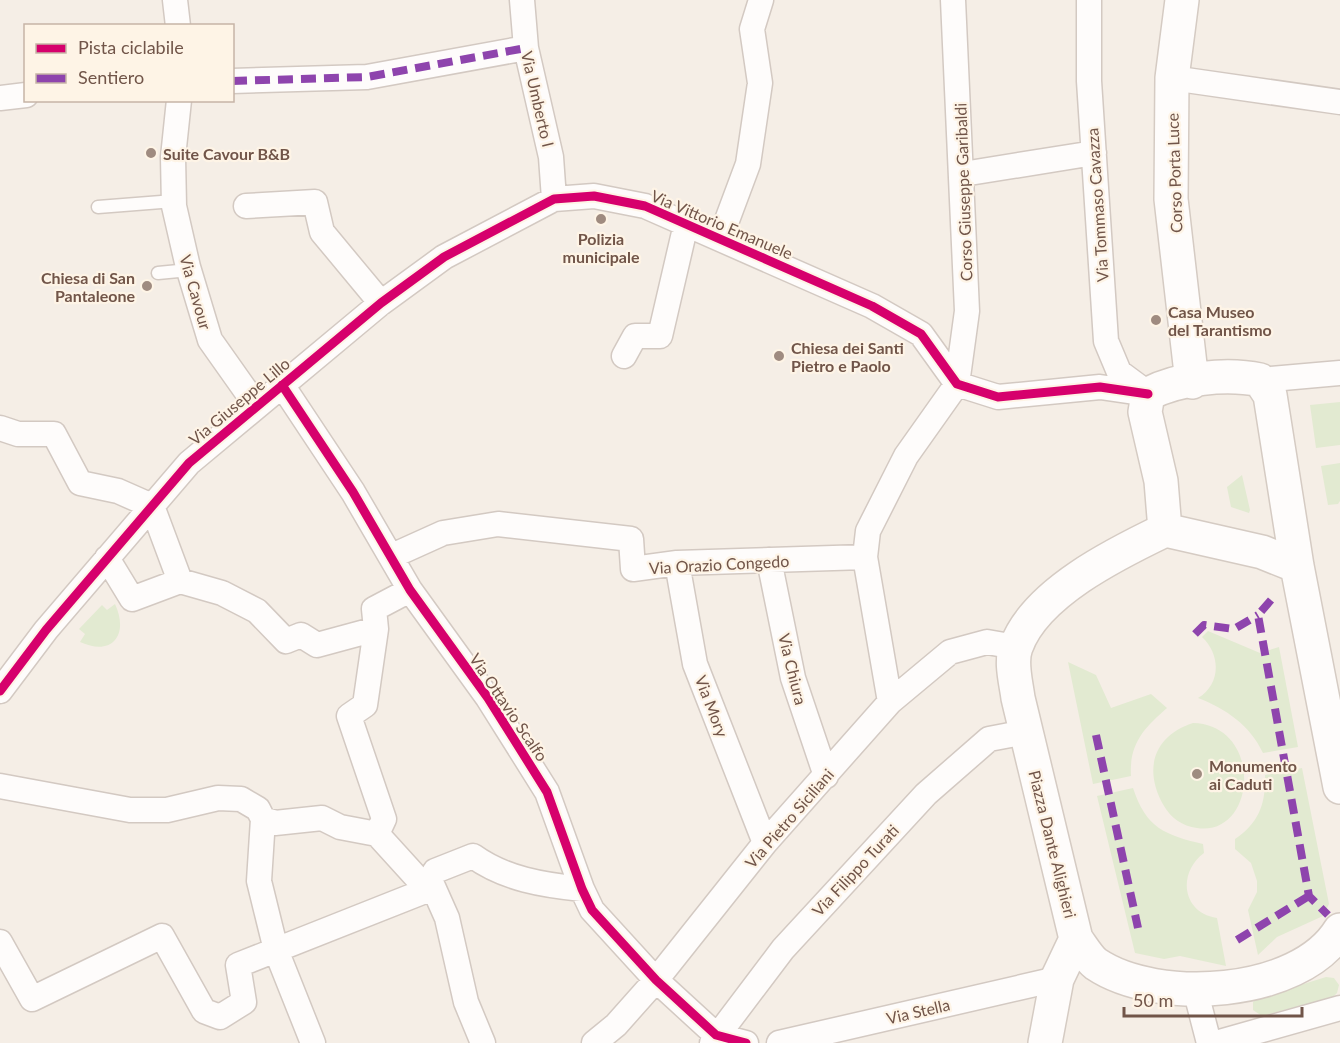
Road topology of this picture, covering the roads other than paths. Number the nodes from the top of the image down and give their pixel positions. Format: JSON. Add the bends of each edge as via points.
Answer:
{"nodes":[{"id":1,"x":176,"y":0,"type":"edge"},
{"id":2,"x":522,"y":0,"type":"edge"},
{"id":3,"x":760,"y":0,"type":"edge"},
{"id":4,"x":953,"y":0,"type":"edge"},
{"id":5,"x":1089,"y":0,"type":"edge"},
{"id":6,"x":1182,"y":0,"type":"edge"},
{"id":7,"x":178,"y":24,"type":"edge"},
{"id":8,"x":526,"y":48,"type":"junction"},
{"id":9,"x":1172,"y":78,"type":"junction"},
{"id":10,"x":234,"y":81,"type":"edge"},
{"id":11,"x":24,"y":95,"type":"edge"},
{"id":12,"x":0,"y":98,"type":"edge"},
{"id":13,"x":179,"y":102,"type":"edge"},
{"id":14,"x":1340,"y":102,"type":"edge"},
{"id":15,"x":1094,"y":153,"type":"junction"},
{"id":16,"x":963,"y":174,"type":"junction"},
{"id":17,"x":554,"y":199,"type":"junction"},
{"id":18,"x":174,"y":201,"type":"junction"},
{"id":19,"x":246,"y":206,"type":"dead end"},
{"id":20,"x":98,"y":207,"type":"dead end"},
{"id":21,"x":686,"y":224,"type":"junction"},
{"id":22,"x":720,"y":239,"type":"junction"},
{"id":23,"x":189,"y":270,"type":"junction"},
{"id":24,"x":158,"y":273,"type":"dead end"},
{"id":25,"x":381,"y":303,"type":"junction"},
{"id":26,"x":624,"y":356,"type":"dead end"},
{"id":27,"x":1340,"y":374,"type":"edge"},
{"id":28,"x":1260,"y":380,"type":"junction"},
{"id":29,"x":1192,"y":382,"type":"junction"},
{"id":30,"x":957,"y":384,"type":"junction"},
{"id":31,"x":282,"y":385,"type":"junction"},
{"id":32,"x":1148,"y":394,"type":"junction"},
{"id":33,"x":256,"y":405,"type":"junction"},
{"id":34,"x":0,"y":428,"type":"edge"},
{"id":35,"x":152,"y":506,"type":"junction"},
{"id":36,"x":1165,"y":530,"type":"junction"},
{"id":37,"x":392,"y":556,"type":"junction"},
{"id":38,"x":865,"y":557,"type":"junction"},
{"id":39,"x":107,"y":558,"type":"junction"},
{"id":40,"x":768,"y":560,"type":"junction"},
{"id":41,"x":677,"y":563,"type":"junction"},
{"id":42,"x":1297,"y":566,"type":"junction"},
{"id":43,"x":180,"y":581,"type":"junction"},
{"id":44,"x":410,"y":590,"type":"junction"},
{"id":45,"x":376,"y":629,"type":"junction"},
{"id":46,"x":1016,"y":647,"type":"junction"},
{"id":47,"x":0,"y":691,"type":"edge"},
{"id":48,"x":890,"y":702,"type":"junction"},
{"id":49,"x":1026,"y":732,"type":"junction"},
{"id":50,"x":1335,"y":735,"type":"edge"},
{"id":51,"x":826,"y":776,"type":"junction"},
{"id":52,"x":0,"y":786,"type":"edge"},
{"id":53,"x":1340,"y":787,"type":"edge"},
{"id":54,"x":263,"y":819,"type":"junction"},
{"id":55,"x":377,"y":834,"type":"junction"},
{"id":56,"x":765,"y":843,"type":"junction"},
{"id":57,"x":431,"y":882,"type":"junction"},
{"id":58,"x":582,"y":889,"type":"junction"},
{"id":59,"x":1340,"y":930,"type":"edge"},
{"id":60,"x":1076,"y":939,"type":"junction"},
{"id":61,"x":0,"y":942,"type":"edge"},
{"id":62,"x":276,"y":950,"type":"junction"},
{"id":63,"x":1057,"y":979,"type":"junction"},
{"id":64,"x":656,"y":980,"type":"junction"},
{"id":65,"x":1195,"y":989,"type":"junction"},
{"id":66,"x":1340,"y":1008,"type":"edge"},
{"id":67,"x":714,"y":1039,"type":"edge"},
{"id":68,"x":313,"y":1043,"type":"edge"},
{"id":69,"x":483,"y":1043,"type":"edge"},
{"id":70,"x":594,"y":1043,"type":"edge"},
{"id":71,"x":746,"y":1043,"type":"edge"},
{"id":72,"x":779,"y":1043,"type":"edge"},
{"id":73,"x":1045,"y":1043,"type":"edge"},
{"id":74,"x":1209,"y":1043,"type":"edge"},
{"id":75,"x":1216,"y":1043,"type":"edge"}],
"edges":[{"from":1,"to":7,"type":"street"},
{"from":2,"to":8,"type":"street","name":"Via Umberto I"},
{"from":3,"to":22,"type":"street","via":[[752,29],[760,83],[748,164]]},
{"from":4,"to":16,"type":"street","name":"Corso Giuseppe Garibaldi"},
{"from":5,"to":15,"type":"street","name":"Via Tommaso Cavazza"},
{"from":6,"to":9,"type":"main road","name":"Corso Porta Luce"},
{"from":8,"to":10,"type":"street","via":[[367,77]]},
{"from":8,"to":17,"type":"street","name":"Via Umberto I","via":[[551,157]]},
{"from":9,"to":14,"type":"street"},
{"from":9,"to":29,"type":"main road","name":"Corso Porta Luce","via":[[1172,199]]},
{"from":11,"to":12,"type":"street"},
{"from":13,"to":18,"type":"street","name":"Via Cavour","via":[[173,157]]},
{"from":15,"to":16,"type":"street"},
{"from":15,"to":32,"type":"street","name":"Via Tommaso Cavazza","via":[[1106,341],[1119,372]]},
{"from":16,"to":30,"type":"street","name":"Corso Giuseppe Garibaldi","via":[[968,310]]},
{"from":17,"to":21,"type":"street","name":"Via Vittorio Emanuele","via":[[594,196],[645,206]]},
{"from":17,"to":25,"type":"street","name":"Via Giuseppe Lillo","via":[[444,258]]},
{"from":18,"to":20,"type":"lane"},
{"from":18,"to":23,"type":"street","name":"Via Cavour"},
{"from":19,"to":25,"type":"street","via":[[315,202],[322,232]]},
{"from":21,"to":22,"type":"street","name":"Via Vittorio Emanuele"},
{"from":21,"to":26,"type":"street","via":[[660,336],[635,336]]},
{"from":22,"to":30,"type":"street","name":"Via Vittorio Emanuele","via":[[872,306],[921,334]]},
{"from":23,"to":24,"type":"lane"},
{"from":23,"to":33,"type":"street","name":"Via Cavour","via":[[210,340]]},
{"from":25,"to":31,"type":"street","name":"Via Giuseppe Lillo"},
{"from":27,"to":28,"type":"street"},
{"from":28,"to":29,"type":"main road","via":[[1240,376]]},
{"from":28,"to":42,"type":"main road","via":[[1270,395]]},
{"from":29,"to":32,"type":"main road"},
{"from":30,"to":32,"type":"street","via":[[998,397],[1100,387]]},
{"from":30,"to":38,"type":"street","via":[[906,456],[868,531]]},
{"from":31,"to":33,"type":"street","name":"Via Giuseppe Lillo"},
{"from":31,"to":37,"type":"street","name":"Via Ottavio Scalfo"},
{"from":32,"to":36,"type":"main road","via":[[1146,412],[1161,481]]},
{"from":33,"to":35,"type":"street","name":"Via Giuseppe Lillo","via":[[189,463]]},
{"from":34,"to":35,"type":"street","via":[[18,434],[54,434],[80,483],[118,491]]},
{"from":35,"to":39,"type":"street","name":"Via Giuseppe Lillo"},
{"from":35,"to":43,"type":"street"},
{"from":36,"to":42,"type":"main road","via":[[1262,552]]},
{"from":36,"to":46,"type":"main road","via":[[1092,569],[1048,602]]},
{"from":37,"to":41,"type":"street","name":"Via Orazio Congedo","via":[[443,533],[498,524],[631,539],[633,569]]},
{"from":37,"to":44,"type":"street","name":"Via Ottavio Scalfo"},
{"from":38,"to":40,"type":"street","name":"Via Orazio Congedo"},
{"from":38,"to":48,"type":"street"},
{"from":39,"to":43,"type":"street","via":[[132,599]]},
{"from":39,"to":47,"type":"street","name":"Via Giuseppe Lillo"},
{"from":40,"to":41,"type":"street","name":"Via Orazio Congedo"},
{"from":40,"to":51,"type":"street","name":"Via Chiura","via":[[793,678]]},
{"from":41,"to":56,"type":"street","name":"Via Mory","via":[[695,664]]},
{"from":42,"to":50,"type":"main road"},
{"from":43,"to":45,"type":"street","via":[[222,593],[257,611],[286,642],[301,635],[317,645]]},
{"from":44,"to":45,"type":"street","via":[[374,609]]},
{"from":44,"to":58,"type":"street","name":"Via Ottavio Scalfo","via":[[489,698],[547,792]]},
{"from":45,"to":55,"type":"street","via":[[365,705],[349,716],[384,819]]},
{"from":46,"to":48,"type":"street","name":"Via Pietro Siciliani","via":[[987,642],[950,652]]},
{"from":46,"to":49,"type":"main road","name":"Piazza Dante Alighieri","via":[[1013,663]]},
{"from":48,"to":51,"type":"street","name":"Via Pietro Siciliani"},
{"from":49,"to":60,"type":"main road","name":"Piazza Dante Alighieri"},
{"from":49,"to":67,"type":"street","name":"Via Filippo Turati","via":[[989,739],[926,794],[783,949]]},
{"from":50,"to":53,"type":"main road"},
{"from":51,"to":56,"type":"street","name":"Via Pietro Siciliani"},
{"from":52,"to":54,"type":"street","via":[[130,810],[167,810],[218,798],[241,799],[258,809]]},
{"from":54,"to":55,"type":"street","via":[[275,823],[322,818],[340,827]]},
{"from":54,"to":62,"type":"street","via":[[258,881]]},
{"from":55,"to":57,"type":"street","via":[[417,878]]},
{"from":56,"to":64,"type":"street","name":"Via Pietro Siciliani"},
{"from":57,"to":58,"type":"street","via":[[435,871],[473,856],[492,870],[546,886]]},
{"from":57,"to":62,"type":"street","via":[[425,891]]},
{"from":57,"to":69,"type":"street","via":[[447,918],[466,1002]]},
{"from":58,"to":64,"type":"street","name":"Via Ottavio Scalfo","via":[[592,910]]},
{"from":59,"to":65,"type":"main road","name":"Piazza Dante Alighieri","via":[[1290,971],[1231,989]]},
{"from":60,"to":63,"type":"main road"},
{"from":60,"to":65,"type":"main road","name":"Piazza Dante Alighieri","via":[[1095,963],[1123,976]]},
{"from":61,"to":62,"type":"street","via":[[32,999],[162,936],[204,1011],[220,1017],[244,1002],[238,965]]},
{"from":62,"to":68,"type":"street"},
{"from":63,"to":72,"type":"street","name":"Via Stella"},
{"from":63,"to":73,"type":"main road"},
{"from":64,"to":67,"type":"street","name":"Via Ottavio Scalfo"},
{"from":64,"to":70,"type":"street","name":"Via Pietro Siciliani"},
{"from":65,"to":74,"type":"street"},
{"from":66,"to":75,"type":"street"},
{"from":67,"to":71,"type":"street"}]}
